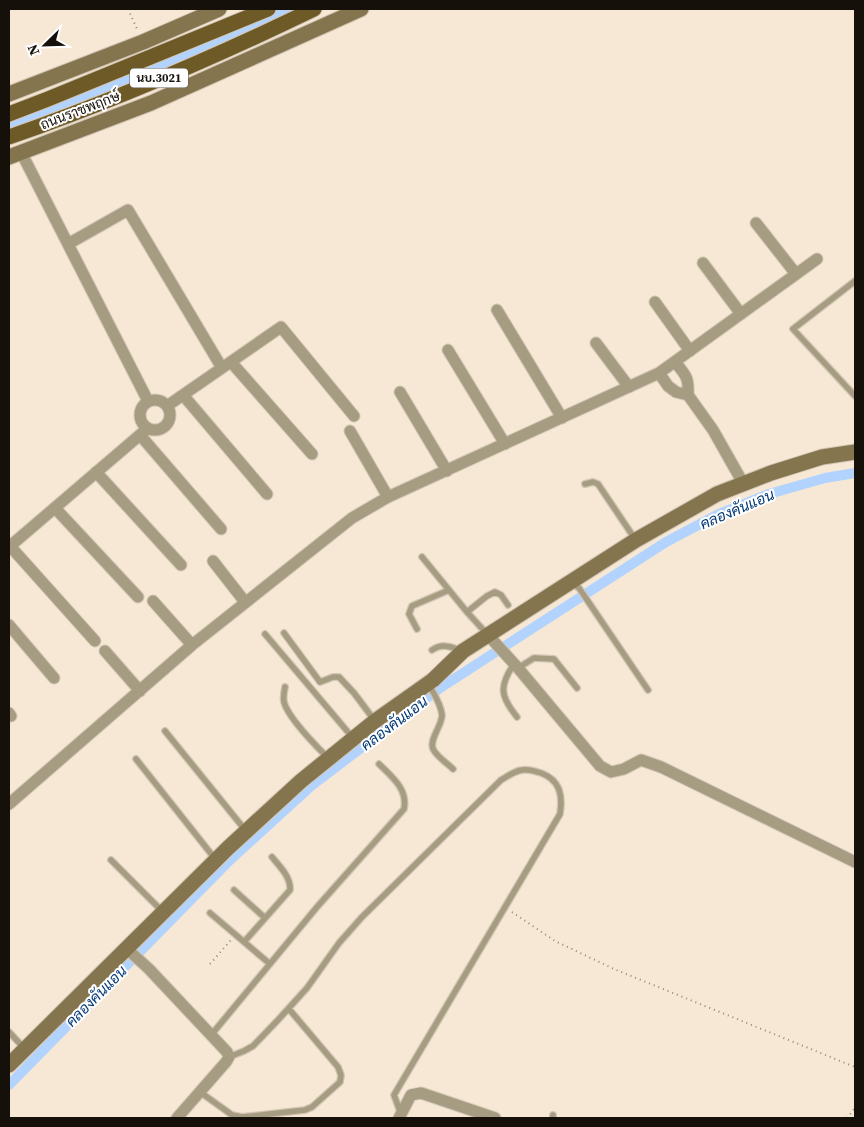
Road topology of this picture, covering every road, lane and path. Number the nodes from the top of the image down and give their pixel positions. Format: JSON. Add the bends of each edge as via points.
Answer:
{"nodes":[{"id":1,"x":128,"y":9,"type":"edge"},
{"id":2,"x":220,"y":9,"type":"edge"},
{"id":3,"x":268,"y":9,"type":"edge"},
{"id":4,"x":361,"y":9,"type":"edge"},
{"id":5,"x":310,"y":11,"type":"edge"},
{"id":6,"x":143,"y":42,"type":"junction"},
{"id":7,"x":9,"y":94,"type":"edge"},
{"id":8,"x":9,"y":114,"type":"edge"},
{"id":9,"x":9,"y":137,"type":"edge"},
{"id":10,"x":15,"y":154,"type":"edge"},
{"id":11,"x":756,"y":223,"type":"dead end"},
{"id":12,"x":68,"y":244,"type":"junction"},
{"id":13,"x":817,"y":259,"type":"dead end"},
{"id":14,"x":703,"y":262,"type":"dead end"},
{"id":15,"x":796,"y":274,"type":"junction"},
{"id":16,"x":855,"y":281,"type":"edge"},
{"id":17,"x":654,"y":302,"type":"dead end"},
{"id":18,"x":496,"y":310,"type":"dead end"},
{"id":19,"x":741,"y":314,"type":"junction"},
{"id":20,"x":596,"y":343,"type":"dead end"},
{"id":21,"x":448,"y":350,"type":"dead end"},
{"id":22,"x":690,"y":351,"type":"junction"},
{"id":23,"x":675,"y":362,"type":"junction"},
{"id":24,"x":226,"y":365,"type":"junction"},
{"id":25,"x":659,"y":373,"type":"junction"},
{"id":26,"x":628,"y":387,"type":"junction"},
{"id":27,"x":400,"y":392,"type":"dead end"},
{"id":28,"x":183,"y":395,"type":"junction"},
{"id":29,"x":688,"y":395,"type":"junction"},
{"id":30,"x":855,"y":396,"type":"edge"},
{"id":31,"x":148,"y":401,"type":"junction"},
{"id":32,"x":167,"y":406,"type":"junction"},
{"id":33,"x":354,"y":416,"type":"dead end"},
{"id":34,"x":562,"y":418,"type":"junction"},
{"id":35,"x":350,"y":431,"type":"dead end"},
{"id":36,"x":144,"y":432,"type":"junction"},
{"id":37,"x":505,"y":444,"type":"junction"},
{"id":38,"x":855,"y":452,"type":"edge"},
{"id":39,"x":312,"y":454,"type":"dead end"},
{"id":40,"x":446,"y":471,"type":"junction"},
{"id":41,"x":96,"y":472,"type":"junction"},
{"id":42,"x":743,"y":483,"type":"junction"},
{"id":43,"x":585,"y":484,"type":"dead end"},
{"id":44,"x":267,"y":494,"type":"dead end"},
{"id":45,"x":388,"y":497,"type":"junction"},
{"id":46,"x":55,"y":508,"type":"junction"},
{"id":47,"x":221,"y":529,"type":"dead end"},
{"id":48,"x":636,"y":540,"type":"junction"},
{"id":49,"x":10,"y":547,"type":"edge"},
{"id":50,"x":422,"y":557,"type":"dead end"},
{"id":51,"x":213,"y":561,"type":"dead end"},
{"id":52,"x":181,"y":565,"type":"dead end"},
{"id":53,"x":575,"y":585,"type":"junction"},
{"id":54,"x":449,"y":590,"type":"junction"},
{"id":55,"x":138,"y":597,"type":"dead end"},
{"id":56,"x":153,"y":601,"type":"dead end"},
{"id":57,"x":245,"y":602,"type":"junction"},
{"id":58,"x":508,"y":605,"type":"dead end"},
{"id":59,"x":467,"y":612,"type":"junction"},
{"id":60,"x":9,"y":626,"type":"edge"},
{"id":61,"x":417,"y":629,"type":"dead end"},
{"id":62,"x":284,"y":632,"type":"dead end"},
{"id":63,"x":266,"y":634,"type":"dead end"},
{"id":64,"x":488,"y":635,"type":"junction"},
{"id":65,"x":95,"y":641,"type":"dead end"},
{"id":66,"x":192,"y":645,"type":"junction"},
{"id":67,"x":432,"y":650,"type":"dead end"},
{"id":68,"x":105,"y":651,"type":"dead end"},
{"id":69,"x":463,"y":651,"type":"junction"},
{"id":70,"x":514,"y":664,"type":"junction"},
{"id":71,"x":54,"y":678,"type":"dead end"},
{"id":72,"x":285,"y":687,"type":"dead end"},
{"id":73,"x":430,"y":687,"type":"junction"},
{"id":74,"x":577,"y":688,"type":"dead end"},
{"id":75,"x":648,"y":690,"type":"dead end"},
{"id":76,"x":140,"y":691,"type":"junction"},
{"id":77,"x":517,"y":717,"type":"dead end"},
{"id":78,"x":374,"y":721,"type":"junction"},
{"id":79,"x":165,"y":731,"type":"dead end"},
{"id":80,"x":353,"y":738,"type":"junction"},
{"id":81,"x":328,"y":758,"type":"junction"},
{"id":82,"x":136,"y":759,"type":"dead end"},
{"id":83,"x":379,"y":764,"type":"dead end"},
{"id":84,"x":454,"y":769,"type":"dead end"},
{"id":85,"x":9,"y":804,"type":"edge"},
{"id":86,"x":246,"y":831,"type":"junction"},
{"id":87,"x":272,"y":857,"type":"dead end"},
{"id":88,"x":112,"y":860,"type":"dead end"},
{"id":89,"x":216,"y":860,"type":"junction"},
{"id":90,"x":855,"y":862,"type":"edge"},
{"id":91,"x":234,"y":890,"type":"dead end"},
{"id":92,"x":505,"y":908,"type":"junction"},
{"id":93,"x":163,"y":912,"type":"junction"},
{"id":94,"x":210,"y":913,"type":"dead end"},
{"id":95,"x":265,"y":918,"type":"junction"},
{"id":96,"x":236,"y":935,"type":"junction"},
{"id":97,"x":244,"y":942,"type":"junction"},
{"id":98,"x":129,"y":951,"type":"junction"},
{"id":99,"x":210,"y":964,"type":"dead end"},
{"id":100,"x":270,"y":964,"type":"junction"},
{"id":101,"x":289,"y":1009,"type":"junction"},
{"id":102,"x":9,"y":1032,"type":"edge"},
{"id":103,"x":212,"y":1034,"type":"junction"},
{"id":104,"x":25,"y":1050,"type":"junction"},
{"id":105,"x":229,"y":1057,"type":"junction"},
{"id":106,"x":9,"y":1066,"type":"edge"},
{"id":107,"x":855,"y":1067,"type":"edge"},
{"id":108,"x":200,"y":1092,"type":"junction"},
{"id":109,"x":855,"y":1108,"type":"edge"},
{"id":110,"x":400,"y":1116,"type":"edge"},
{"id":111,"x":177,"y":1118,"type":"edge"},
{"id":112,"x":495,"y":1118,"type":"edge"},
{"id":113,"x":848,"y":1118,"type":"edge"}],
"edges":[{"from":1,"to":6,"type":"path"},
{"from":2,"to":6,"type":"street"},
{"from":3,"to":8,"type":"main road","name":"ถนนราชพฤกษ์","number":"นบ.3021"},
{"from":4,"to":10,"type":"street","via":[[150,103]]},
{"from":5,"to":9,"type":"main road","name":"ถนนราชพฤกษ์","number":"นบ.3021","via":[[208,59]]},
{"from":6,"to":7,"type":"street"},
{"from":10,"to":12,"type":"street"},
{"from":11,"to":15,"type":"street"},
{"from":12,"to":24,"type":"street","via":[[128,210]]},
{"from":12,"to":31,"type":"street"},
{"from":13,"to":15,"type":"street"},
{"from":14,"to":19,"type":"street"},
{"from":15,"to":19,"type":"street"},
{"from":16,"to":30,"type":"lane","via":[[793,329]]},
{"from":17,"to":22,"type":"street"},
{"from":18,"to":34,"type":"street"},
{"from":19,"to":22,"type":"street"},
{"from":20,"to":26,"type":"street"},
{"from":21,"to":37,"type":"street"},
{"from":22,"to":23,"type":"street"},
{"from":23,"to":25,"type":"street"},
{"from":23,"to":29,"type":"street","via":[[689,382]]},
{"from":24,"to":28,"type":"street"},
{"from":24,"to":33,"type":"street","via":[[281,327]]},
{"from":24,"to":39,"type":"street"},
{"from":25,"to":26,"type":"street"},
{"from":25,"to":29,"type":"street","via":[[668,386]]},
{"from":26,"to":34,"type":"street"},
{"from":27,"to":40,"type":"street"},
{"from":28,"to":32,"type":"street"},
{"from":28,"to":44,"type":"street"},
{"from":29,"to":42,"type":"street","via":[[713,430]]},
{"from":31,"to":32,"type":"street","via":[[159,400]]},
{"from":31,"to":36,"type":"street","via":[[140,412]]},
{"from":32,"to":36,"type":"street","via":[[170,416],[166,425]]},
{"from":34,"to":37,"type":"street"},
{"from":35,"to":45,"type":"street"},
{"from":36,"to":41,"type":"street"},
{"from":36,"to":47,"type":"street"},
{"from":37,"to":40,"type":"street"},
{"from":38,"to":42,"type":"street","via":[[822,457]]},
{"from":40,"to":45,"type":"street"},
{"from":41,"to":46,"type":"street"},
{"from":41,"to":52,"type":"street"},
{"from":42,"to":48,"type":"street","via":[[717,494]]},
{"from":43,"to":48,"type":"lane","via":[[598,484]]},
{"from":45,"to":57,"type":"street","via":[[352,518]]},
{"from":46,"to":49,"type":"street"},
{"from":46,"to":55,"type":"street"},
{"from":48,"to":53,"type":"street"},
{"from":49,"to":65,"type":"street"},
{"from":50,"to":54,"type":"lane"},
{"from":51,"to":57,"type":"street"},
{"from":53,"to":64,"type":"street"},
{"from":53,"to":75,"type":"lane"},
{"from":54,"to":59,"type":"lane"},
{"from":54,"to":61,"type":"lane","via":[[412,606],[409,614]]},
{"from":56,"to":66,"type":"street"},
{"from":57,"to":66,"type":"street"},
{"from":58,"to":59,"type":"lane","via":[[502,595],[495,592]]},
{"from":59,"to":64,"type":"lane"},
{"from":60,"to":71,"type":"street"},
{"from":62,"to":78,"type":"lane","via":[[320,682],[339,677]]},
{"from":63,"to":80,"type":"lane"},
{"from":64,"to":69,"type":"street"},
{"from":64,"to":70,"type":"street"},
{"from":66,"to":76,"type":"street"},
{"from":67,"to":69,"type":"lane","via":[[446,645]]},
{"from":68,"to":76,"type":"street"},
{"from":69,"to":73,"type":"street"},
{"from":70,"to":74,"type":"lane","via":[[534,658],[554,659]]},
{"from":70,"to":77,"type":"lane","via":[[502,688],[505,703]]},
{"from":70,"to":90,"type":"street","via":[[600,766],[611,772],[640,760],[654,765]]},
{"from":72,"to":81,"type":"lane","via":[[286,708]]},
{"from":73,"to":78,"type":"street"},
{"from":73,"to":84,"type":"lane","via":[[442,714],[432,744]]},
{"from":76,"to":85,"type":"street"},
{"from":78,"to":80,"type":"street"},
{"from":79,"to":86,"type":"lane"},
{"from":80,"to":81,"type":"street"},
{"from":81,"to":86,"type":"street"},
{"from":82,"to":89,"type":"lane"},
{"from":83,"to":100,"type":"lane","via":[[403,791],[404,809]]},
{"from":86,"to":89,"type":"street"},
{"from":87,"to":95,"type":"lane","via":[[287,875],[290,890]]},
{"from":88,"to":93,"type":"lane"},
{"from":89,"to":93,"type":"street"},
{"from":91,"to":95,"type":"lane"},
{"from":92,"to":101,"type":"lane","via":[[560,814],[561,793],[556,782],[535,771],[523,769],[501,780],[362,917]]},
{"from":92,"to":107,"type":"path","via":[[556,941],[614,969]]},
{"from":92,"to":110,"type":"lane","via":[[394,1095]]},
{"from":93,"to":98,"type":"street"},
{"from":94,"to":96,"type":"lane"},
{"from":95,"to":97,"type":"lane"},
{"from":96,"to":97,"type":"lane"},
{"from":96,"to":99,"type":"path"},
{"from":97,"to":100,"type":"lane"},
{"from":98,"to":103,"type":"street"},
{"from":98,"to":104,"type":"street"},
{"from":100,"to":103,"type":"lane"},
{"from":101,"to":105,"type":"lane","via":[[253,1046]]},
{"from":101,"to":108,"type":"lane","via":[[338,1067],[340,1082],[305,1110],[242,1117],[232,1115]]},
{"from":102,"to":104,"type":"lane"},
{"from":103,"to":105,"type":"street"},
{"from":104,"to":106,"type":"street"},
{"from":105,"to":108,"type":"street"},
{"from":108,"to":111,"type":"street"},
{"from":109,"to":113,"type":"path"},
{"from":110,"to":112,"type":"street","via":[[411,1095],[421,1093]]}]}
